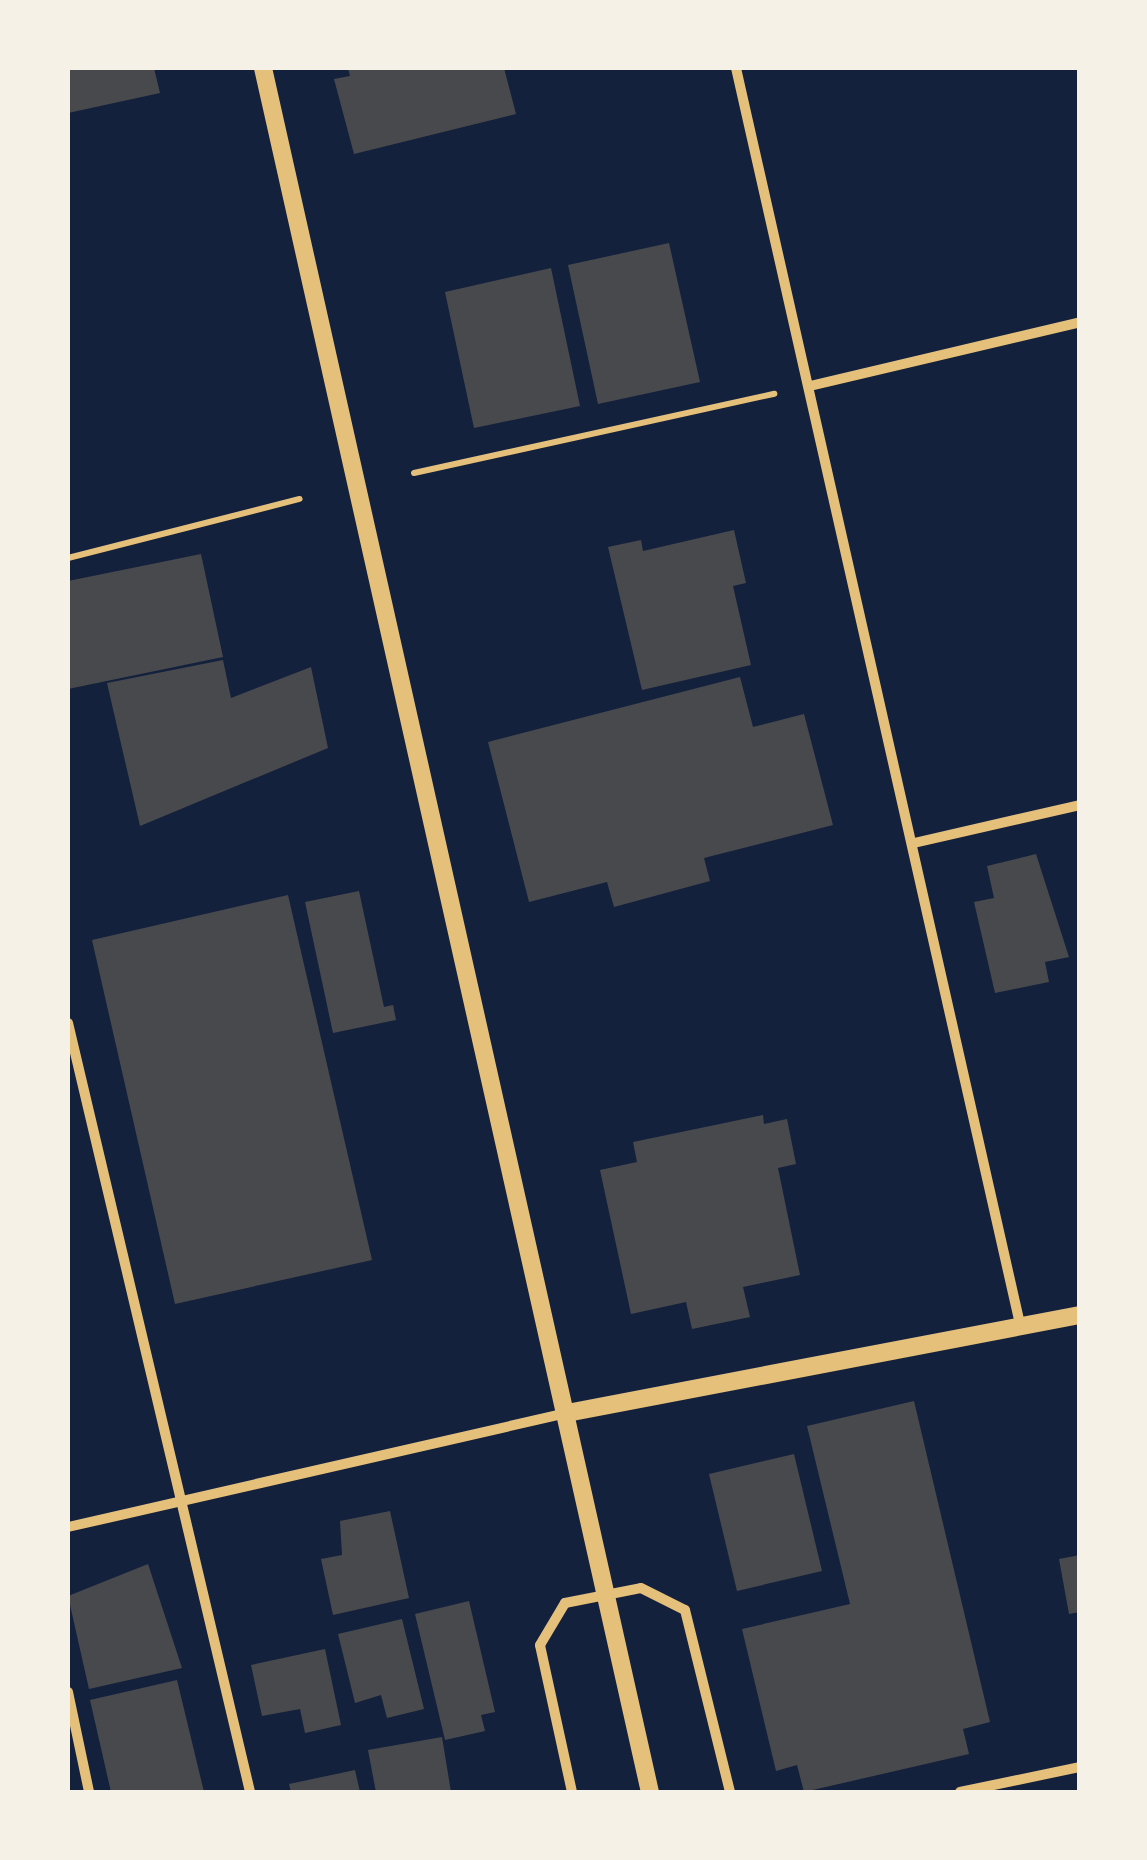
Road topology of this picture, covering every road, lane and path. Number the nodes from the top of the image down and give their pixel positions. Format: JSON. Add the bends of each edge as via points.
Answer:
{"nodes":[{"id":1,"x":264,"y":68,"type":"edge"},
{"id":2,"x":736,"y":68,"type":"edge"},
{"id":3,"x":1080,"y":322,"type":"edge"},
{"id":4,"x":810,"y":386,"type":"junction"},
{"id":5,"x":414,"y":473,"type":"dead end"},
{"id":6,"x":300,"y":499,"type":"dead end"},
{"id":7,"x":68,"y":558,"type":"edge"},
{"id":8,"x":1080,"y":805,"type":"edge"},
{"id":9,"x":914,"y":842,"type":"junction"},
{"id":10,"x":68,"y":1023,"type":"edge"},
{"id":11,"x":1080,"y":1316,"type":"edge"},
{"id":12,"x":1021,"y":1329,"type":"junction"},
{"id":13,"x":567,"y":1414,"type":"junction"},
{"id":14,"x":187,"y":1500,"type":"junction"},
{"id":15,"x":68,"y":1527,"type":"edge"},
{"id":16,"x":604,"y":1590,"type":"junction"},
{"id":17,"x":68,"y":1692,"type":"edge"},
{"id":18,"x":1080,"y":1766,"type":"edge"},
{"id":19,"x":90,"y":1792,"type":"edge"},
{"id":20,"x":250,"y":1792,"type":"edge"},
{"id":21,"x":572,"y":1792,"type":"edge"},
{"id":22,"x":650,"y":1792,"type":"edge"},
{"id":23,"x":730,"y":1792,"type":"edge"},
{"id":24,"x":960,"y":1792,"type":"edge"}],
"edges":[{"from":1,"to":13,"type":"street"},
{"from":2,"to":4,"type":"street"},
{"from":3,"to":4,"type":"street"},
{"from":4,"to":5,"type":"path"},
{"from":4,"to":9,"type":"street"},
{"from":6,"to":7,"type":"path"},
{"from":8,"to":9,"type":"street"},
{"from":9,"to":12,"type":"street"},
{"from":10,"to":14,"type":"street"},
{"from":11,"to":12,"type":"street"},
{"from":12,"to":13,"type":"street"},
{"from":13,"to":14,"type":"street"},
{"from":13,"to":16,"type":"street"},
{"from":14,"to":15,"type":"street"},
{"from":14,"to":20,"type":"street"},
{"from":16,"to":21,"type":"street","via":[[565,1603],[540,1645]]},
{"from":16,"to":22,"type":"street"},
{"from":16,"to":23,"type":"street","via":[[641,1588],[685,1610]]},
{"from":17,"to":19,"type":"street"},
{"from":18,"to":24,"type":"street"}]}
